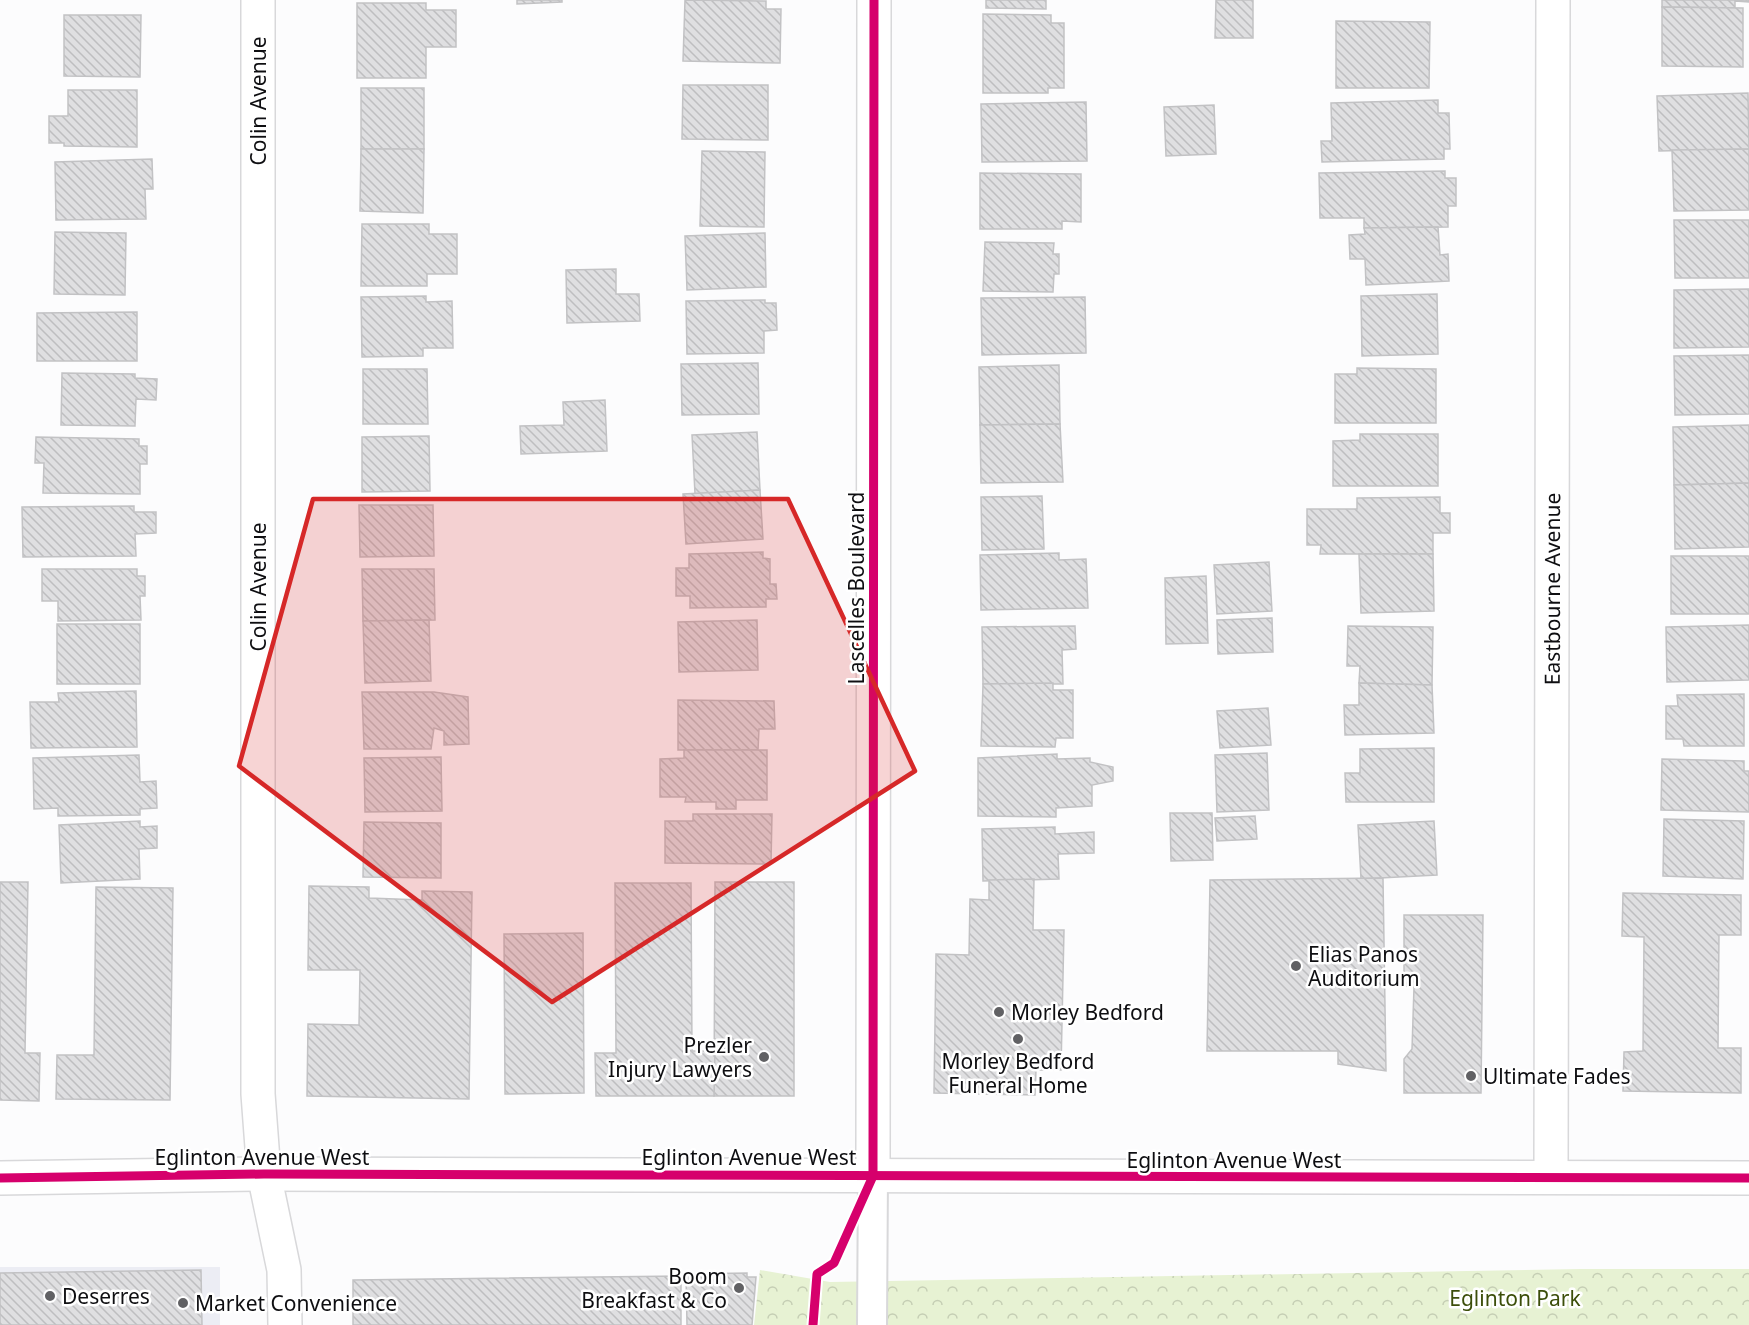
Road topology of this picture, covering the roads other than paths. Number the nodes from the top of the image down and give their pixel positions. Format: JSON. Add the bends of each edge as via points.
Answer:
{"nodes":[{"id":1,"x":258,"y":0,"type":"edge"},
{"id":2,"x":874,"y":0,"type":"edge"},
{"id":3,"x":1553,"y":0,"type":"edge"},
{"id":4,"x":264,"y":1174,"type":"junction"},
{"id":5,"x":873,"y":1176,"type":"junction"},
{"id":6,"x":0,"y":1178,"type":"edge"},
{"id":7,"x":1551,"y":1178,"type":"junction"},
{"id":8,"x":1749,"y":1178,"type":"edge"},
{"id":9,"x":285,"y":1325,"type":"edge"},
{"id":10,"x":872,"y":1325,"type":"edge"}],
"edges":[{"from":1,"to":4,"type":"street","name":"Colin Avenue","via":[[258,1094]]},
{"from":2,"to":5,"type":"street","name":"Lascelles Boulevard"},
{"from":3,"to":7,"type":"street","name":"Eastbourne Avenue"},
{"from":4,"to":5,"type":"street","name":"Eglinton Avenue West"},
{"from":4,"to":6,"type":"street","name":"Eglinton Avenue West"},
{"from":4,"to":9,"type":"street","name":"Colin Avenue","via":[[284,1270]]},
{"from":5,"to":7,"type":"street","name":"Eglinton Avenue West"},
{"from":5,"to":10,"type":"lane"},
{"from":7,"to":8,"type":"street","name":"Eglinton Avenue West"}]}
